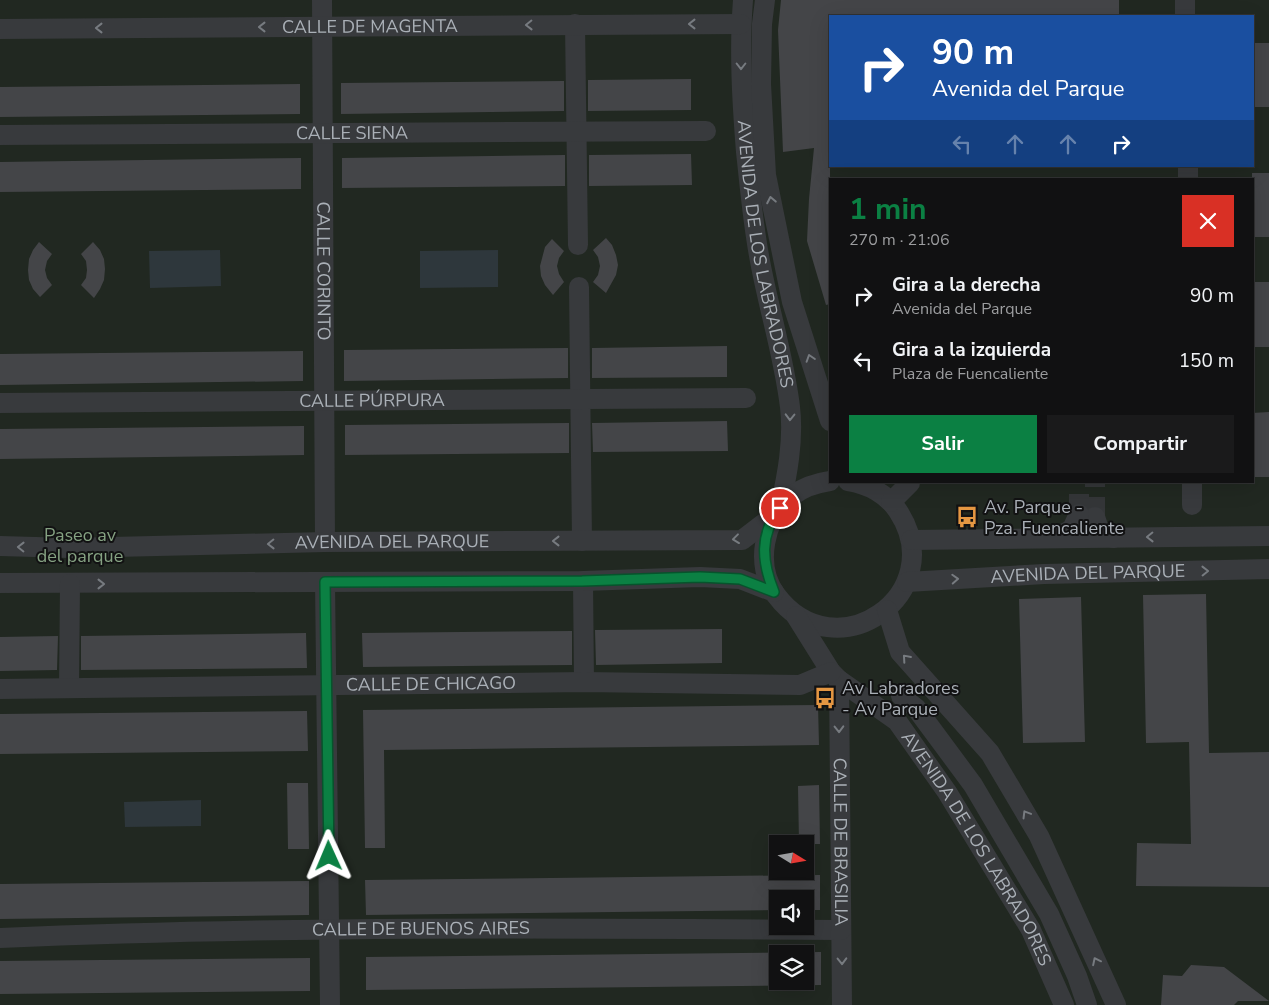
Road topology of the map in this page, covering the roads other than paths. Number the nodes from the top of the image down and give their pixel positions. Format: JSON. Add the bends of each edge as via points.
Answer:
{"nodes":[{"id":1,"x":322,"y":0,"type":"edge"},
{"id":2,"x":743,"y":0,"type":"edge"},
{"id":3,"x":764,"y":0,"type":"edge"},
{"id":4,"x":1185,"y":0,"type":"edge"},
{"id":5,"x":1185,"y":15,"type":"edge"},
{"id":6,"x":575,"y":24,"type":"junction"},
{"id":7,"x":741,"y":24,"type":"junction"},
{"id":8,"x":322,"y":27,"type":"junction"},
{"id":9,"x":0,"y":29,"type":"edge"},
{"id":10,"x":706,"y":131,"type":"dead end"},
{"id":11,"x":577,"y":132,"type":"junction"},
{"id":12,"x":324,"y":133,"type":"junction"},
{"id":13,"x":0,"y":135,"type":"edge"},
{"id":14,"x":578,"y":245,"type":"dead end"},
{"id":15,"x":579,"y":287,"type":"dead end"},
{"id":16,"x":746,"y":398,"type":"dead end"},
{"id":17,"x":580,"y":399,"type":"junction"},
{"id":18,"x":324,"y":401,"type":"junction"},
{"id":19,"x":0,"y":403,"type":"edge"},
{"id":20,"x":829,"y":418,"type":"edge"},
{"id":21,"x":829,"y":481,"type":"edge"},
{"id":22,"x":858,"y":483,"type":"edge"},
{"id":23,"x":910,"y":483,"type":"dead end"},
{"id":24,"x":1192,"y":483,"type":"edge"},
{"id":25,"x":891,"y":502,"type":"junction"},
{"id":26,"x":1192,"y":505,"type":"dead end"},
{"id":27,"x":778,"y":511,"type":"junction"},
{"id":28,"x":1269,"y":536,"type":"edge"},
{"id":29,"x":1055,"y":538,"type":"junction"},
{"id":30,"x":1113,"y":538,"type":"junction"},
{"id":31,"x":911,"y":540,"type":"junction"},
{"id":32,"x":582,"y":541,"type":"junction"},
{"id":33,"x":325,"y":542,"type":"junction"},
{"id":34,"x":0,"y":546,"type":"edge"},
{"id":35,"x":1269,"y":569,"type":"edge"},
{"id":36,"x":582,"y":581,"type":"junction"},
{"id":37,"x":325,"y":582,"type":"junction"},
{"id":38,"x":907,"y":582,"type":"junction"},
{"id":39,"x":0,"y":584,"type":"edge"},
{"id":40,"x":70,"y":584,"type":"junction"},
{"id":41,"x":774,"y":592,"type":"junction"},
{"id":42,"x":887,"y":610,"type":"junction"},
{"id":43,"x":796,"y":616,"type":"junction"},
{"id":44,"x":835,"y":676,"type":"junction"},
{"id":45,"x":584,"y":682,"type":"junction"},
{"id":46,"x":327,"y":684,"type":"junction"},
{"id":47,"x":69,"y":688,"type":"junction"},
{"id":48,"x":0,"y":689,"type":"edge"},
{"id":49,"x":901,"y":696,"type":"dead end"},
{"id":50,"x":330,"y":929,"type":"junction"},
{"id":51,"x":841,"y":930,"type":"junction"},
{"id":52,"x":0,"y":938,"type":"edge"},
{"id":53,"x":330,"y":1005,"type":"edge"},
{"id":54,"x":842,"y":1005,"type":"edge"},
{"id":55,"x":1064,"y":1005,"type":"edge"},
{"id":56,"x":1087,"y":1005,"type":"edge"},
{"id":57,"x":1116,"y":1005,"type":"edge"}],
"edges":[{"from":1,"to":8,"type":"street","name":"CALLE CORINTO"},
{"from":2,"to":7,"type":"street","name":"AVENIDA DE LOS LABRADORES"},
{"from":20,"to":3,"type":"street","name":"AVENIDA DE LOS LABRADORES","one_way":true,"via":[[792,302],[766,175],[761,84]]},
{"from":4,"to":5,"type":"street"},
{"from":7,"to":6,"type":"street","name":"CALLE DE MAGENTA","one_way":true},
{"from":6,"to":8,"type":"street","name":"CALLE DE MAGENTA","one_way":true},
{"from":6,"to":11,"type":"street"},
{"from":7,"to":27,"type":"street","name":"AVENIDA DE LOS LABRADORES","one_way":true,"via":[[741,97],[749,182],[760,262],[790,408],[789,464]]},
{"from":8,"to":9,"type":"street","name":"CALLE DE MAGENTA","one_way":true},
{"from":8,"to":12,"type":"street","name":"CALLE CORINTO"},
{"from":10,"to":11,"type":"street","name":"CALLE SIENA"},
{"from":11,"to":12,"type":"street","name":"CALLE SIENA"},
{"from":11,"to":14,"type":"street"},
{"from":12,"to":13,"type":"street","name":"CALLE SIENA"},
{"from":12,"to":18,"type":"street","name":"CALLE CORINTO"},
{"from":15,"to":17,"type":"street"},
{"from":16,"to":17,"type":"street","name":"CALLE PÚRPURA"},
{"from":17,"to":18,"type":"street","name":"CALLE PÚRPURA"},
{"from":17,"to":32,"type":"street"},
{"from":18,"to":19,"type":"street","name":"CALLE PÚRPURA"},
{"from":18,"to":33,"type":"street","name":"CALLE CORINTO"},
{"from":21,"to":27,"type":"street","name":"AVENIDA DEL PARQUE","via":[[812,484],[792,496]]},
{"from":22,"to":25,"type":"street","via":[[878,491]]},
{"from":23,"to":25,"type":"street"},
{"from":24,"to":26,"type":"street"},
{"from":25,"to":31,"type":"street","via":[[904,521]]},
{"from":27,"to":32,"type":"street","name":"AVENIDA DEL PARQUE","one_way":true,"via":[[742,540]]},
{"from":27,"to":41,"type":"street","via":[[767,532],[764,552],[766,573]]},
{"from":28,"to":30,"type":"street","name":"AVENIDA DEL PARQUE","one_way":true},
{"from":29,"to":30,"type":"street","name":"AVENIDA DEL PARQUE"},
{"from":29,"to":30,"type":"street","via":[[1087,516],[1100,532]]},
{"from":29,"to":31,"type":"street","name":"AVENIDA DEL PARQUE"},
{"from":31,"to":38,"type":"street","via":[[912,561]]},
{"from":32,"to":33,"type":"street","name":"AVENIDA DEL PARQUE","one_way":true},
{"from":33,"to":34,"type":"street","name":"AVENIDA DEL PARQUE","one_way":true,"via":[[70,548]]},
{"from":38,"to":35,"type":"street","name":"AVENIDA DEL PARQUE","one_way":true,"via":[[1044,574]]},
{"from":36,"to":37,"type":"street"},
{"from":36,"to":41,"type":"street","via":[[700,577],[740,579]]},
{"from":36,"to":45,"type":"street"},
{"from":40,"to":37,"type":"street","one_way":true},
{"from":37,"to":46,"type":"street"},
{"from":38,"to":42,"type":"street"},
{"from":39,"to":40,"type":"street"},
{"from":40,"to":47,"type":"street"},
{"from":41,"to":43,"type":"street"},
{"from":42,"to":43,"type":"street","via":[[866,623],[843,628],[819,626]]},
{"from":57,"to":42,"type":"street","one_way":true,"via":[[1039,836],[990,753],[900,652]]},
{"from":43,"to":44,"type":"street","name":"AVENIDA DE LOS LABRADORES"},
{"from":44,"to":45,"type":"street","name":"CALLE DE CHICAGO","via":[[800,685]]},
{"from":44,"to":51,"type":"street","name":"CALLE DE BRASILIA","one_way":true},
{"from":44,"to":55,"type":"street","name":"AVENIDA DE LOS LABRADORES","via":[[897,721],[947,792],[1031,930]]},
{"from":45,"to":46,"type":"street","name":"CALLE DE CHICAGO"},
{"from":46,"to":47,"type":"street","name":"CALLE DE CHICAGO"},
{"from":46,"to":50,"type":"street"},
{"from":47,"to":48,"type":"street","name":"CALLE DE CHICAGO"},
{"from":49,"to":56,"type":"street","via":[[916,708],[978,793],[1049,914]]},
{"from":50,"to":51,"type":"street","name":"CALLE DE BUENOS AIRES"},
{"from":50,"to":52,"type":"street","name":"CALLE DE BUENOS AIRES"},
{"from":50,"to":53,"type":"street"},
{"from":51,"to":54,"type":"street","name":"CALLE DE BRASILIA","one_way":true}]}
